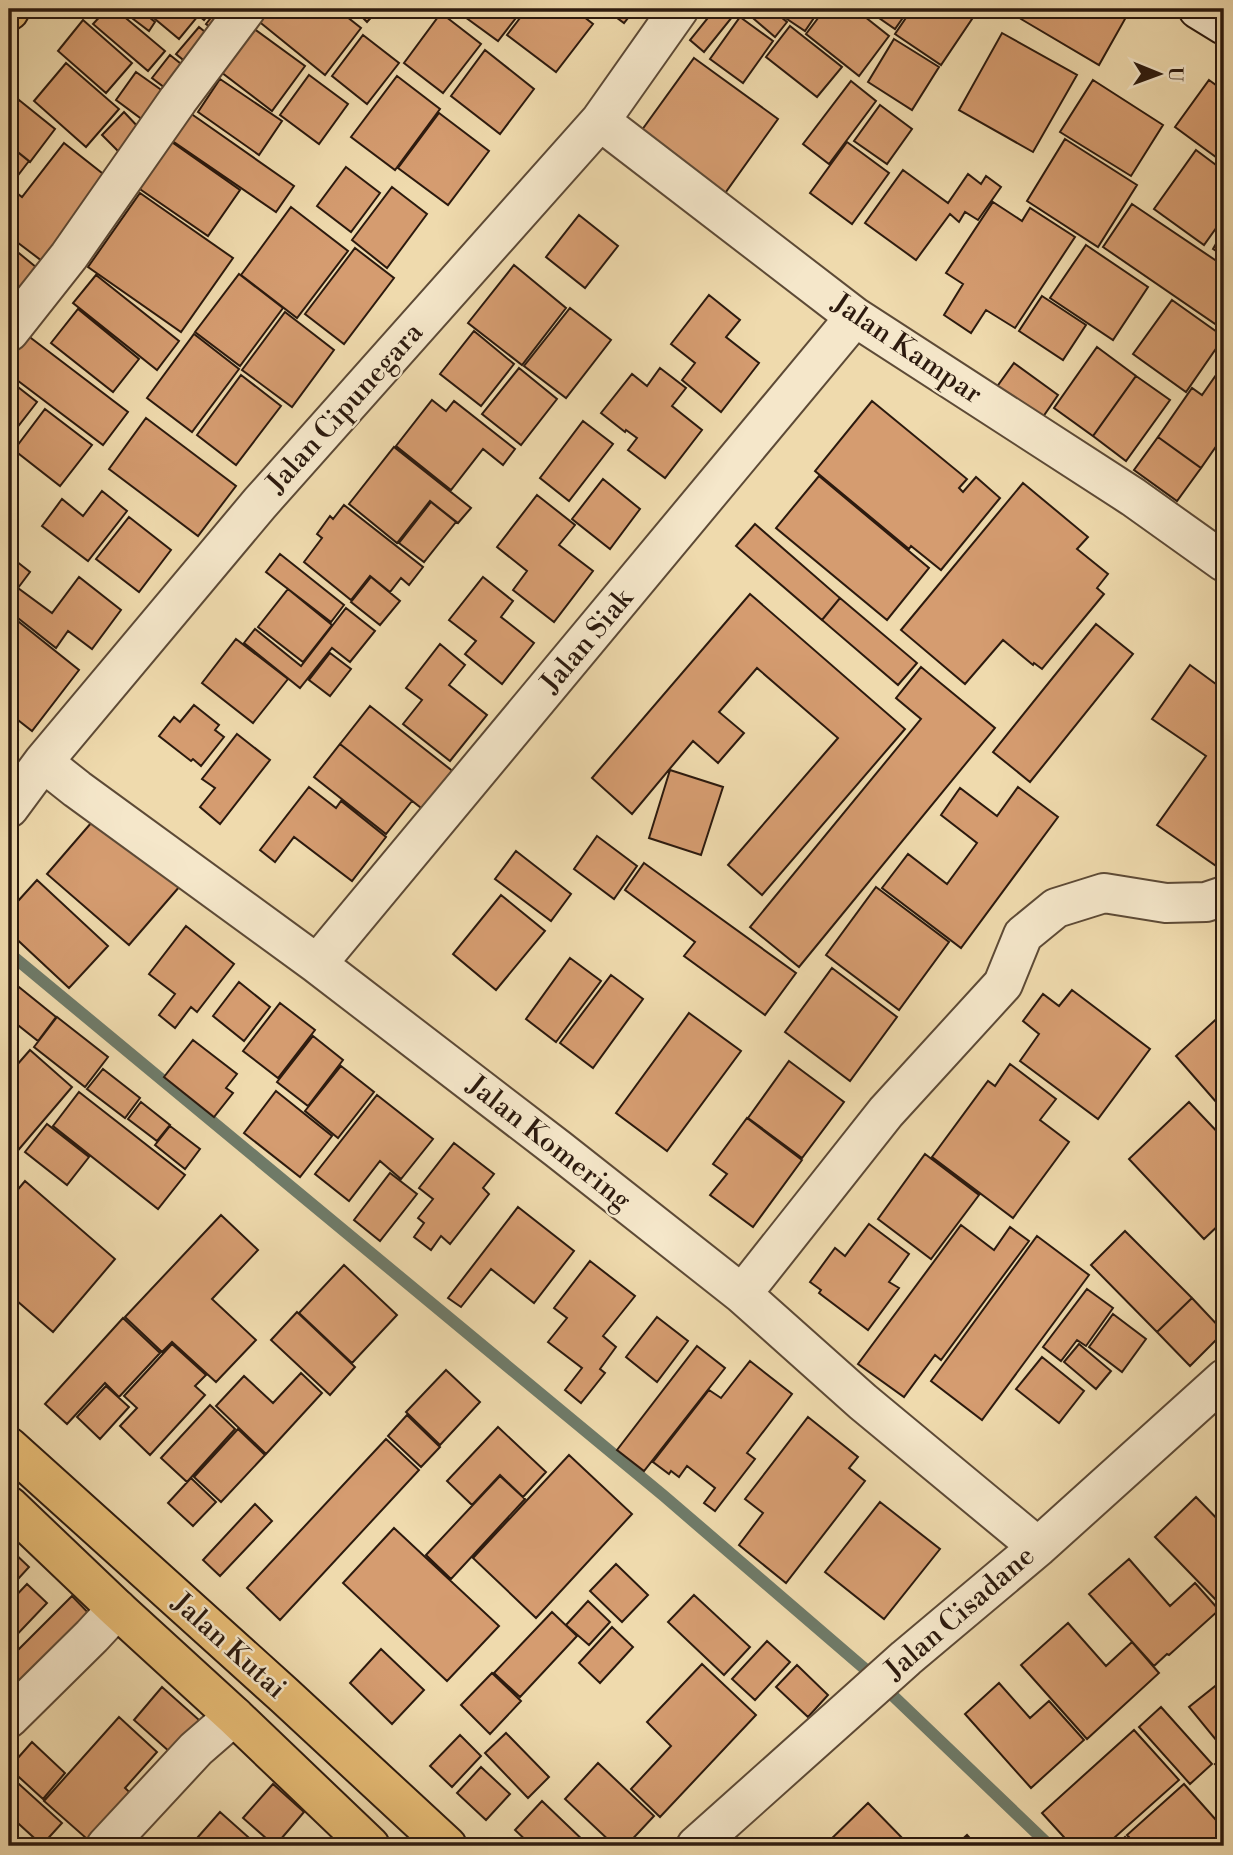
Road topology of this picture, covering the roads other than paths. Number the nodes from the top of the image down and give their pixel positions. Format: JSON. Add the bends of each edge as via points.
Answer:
{"nodes":[{"id":1,"x":246,"y":9,"type":"edge"},
{"id":2,"x":679,"y":9,"type":"edge"},
{"id":3,"x":1198,"y":9,"type":"edge"},
{"id":4,"x":1224,"y":25,"type":"edge"},
{"id":5,"x":600,"y":121,"type":"junction"},
{"id":6,"x":855,"y":317,"type":"junction"},
{"id":7,"x":9,"y":332,"type":"edge"},
{"id":8,"x":1224,"y":562,"type":"edge"},
{"id":9,"x":43,"y":762,"type":"junction"},
{"id":10,"x":9,"y":808,"type":"edge"},
{"id":11,"x":1224,"y":896,"type":"edge"},
{"id":12,"x":317,"y":964,"type":"junction"},
{"id":13,"x":743,"y":1294,"type":"junction"},
{"id":14,"x":1224,"y":1379,"type":"edge"},
{"id":15,"x":9,"y":1447,"type":"edge"},
{"id":16,"x":9,"y":1506,"type":"edge"},
{"id":17,"x":1038,"y":1547,"type":"junction"},
{"id":18,"x":117,"y":1609,"type":"junction"},
{"id":19,"x":234,"y":1716,"type":"junction"},
{"id":20,"x":9,"y":1718,"type":"edge"},
{"id":21,"x":106,"y":1846,"type":"edge"},
{"id":22,"x":370,"y":1846,"type":"edge"},
{"id":23,"x":447,"y":1846,"type":"edge"},
{"id":24,"x":696,"y":1846,"type":"edge"}],
"edges":[{"from":1,"to":7,"type":"street"},
{"from":2,"to":5,"type":"street","name":"Jalan Cipunegara"},
{"from":3,"to":4,"type":"street"},
{"from":5,"to":6,"type":"street","name":"Jalan Kampar"},
{"from":5,"to":9,"type":"street","name":"Jalan Cipunegara","via":[[260,503]]},
{"from":6,"to":8,"type":"street","name":"Jalan Kampar","via":[[1133,496]]},
{"from":6,"to":12,"type":"street","name":"Jalan Siak"},
{"from":9,"to":10,"type":"street","name":"Jalan Cipunegara"},
{"from":9,"to":12,"type":"street","name":"Jalan Komering"},
{"from":11,"to":13,"type":"street","via":[[1206,902],[1166,903],[1104,893],[1056,908],[1023,935],[1003,984],[886,1112]]},
{"from":12,"to":13,"type":"street","name":"Jalan Komering"},
{"from":13,"to":17,"type":"street","name":"Jalan Komering","via":[[863,1402]]},
{"from":14,"to":17,"type":"street","name":"Jalan Cisadane"},
{"from":15,"to":23,"type":"main road","name":"Jalan Kutai"},
{"from":16,"to":18,"type":"main road","name":"Jalan Kutai"},
{"from":17,"to":24,"type":"street","name":"Jalan Cisadane"},
{"from":18,"to":19,"type":"main road","name":"Jalan Kutai"},
{"from":18,"to":20,"type":"street"},
{"from":19,"to":21,"type":"street","via":[[196,1749]]},
{"from":19,"to":22,"type":"main road","name":"Jalan Kutai"}]}
